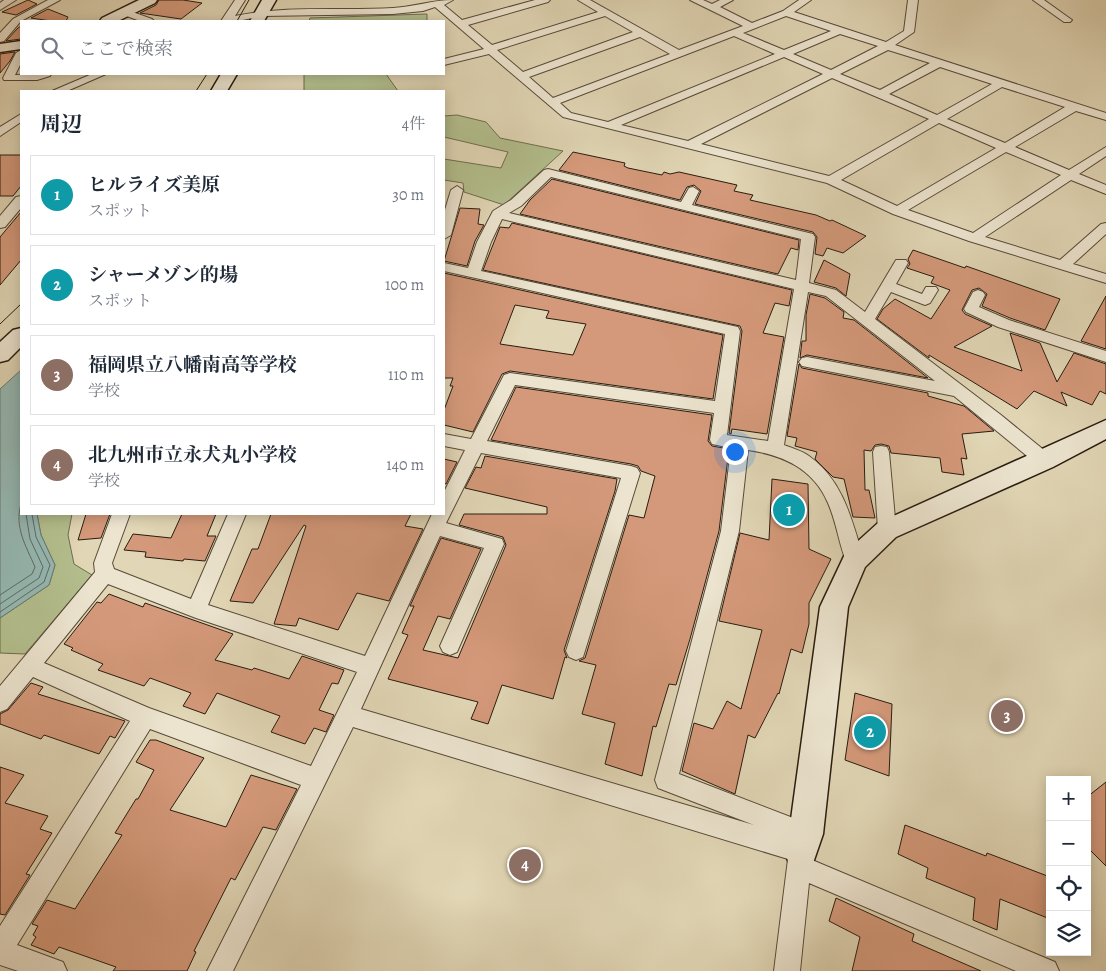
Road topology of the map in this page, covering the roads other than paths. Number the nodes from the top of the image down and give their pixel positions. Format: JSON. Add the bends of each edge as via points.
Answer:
{"nodes":[{"id":1,"x":11,"y":0,"type":"edge"},
{"id":2,"x":55,"y":0,"type":"edge"},
{"id":3,"x":150,"y":0,"type":"edge"},
{"id":4,"x":240,"y":0,"type":"edge"},
{"id":5,"x":269,"y":0,"type":"edge"},
{"id":6,"x":363,"y":0,"type":"edge"},
{"id":7,"x":449,"y":0,"type":"edge"},
{"id":8,"x":545,"y":0,"type":"edge"},
{"id":9,"x":583,"y":0,"type":"edge"},
{"id":10,"x":695,"y":0,"type":"edge"},
{"id":11,"x":728,"y":0,"type":"edge"},
{"id":12,"x":806,"y":0,"type":"edge"},
{"id":13,"x":913,"y":0,"type":"edge"},
{"id":14,"x":1038,"y":0,"type":"edge"},
{"id":15,"x":436,"y":3,"type":"junction"},
{"id":16,"x":0,"y":7,"type":"edge"},
{"id":17,"x":712,"y":7,"type":"junction"},
{"id":18,"x":358,"y":11,"type":"junction"},
{"id":19,"x":127,"y":13,"type":"junction"},
{"id":20,"x":606,"y":13,"type":"junction"},
{"id":21,"x":786,"y":13,"type":"junction"},
{"id":22,"x":260,"y":17,"type":"edge"},
{"id":23,"x":0,"y":19,"type":"edge"},
{"id":24,"x":110,"y":20,"type":"edge"},
{"id":25,"x":146,"y":20,"type":"edge"},
{"id":26,"x":228,"y":20,"type":"edge"},
{"id":27,"x":235,"y":20,"type":"edge"},
{"id":28,"x":1067,"y":20,"type":"dead end"},
{"id":29,"x":16,"y":21,"type":"junction"},
{"id":30,"x":462,"y":24,"type":"junction"},
{"id":31,"x":751,"y":26,"type":"junction"},
{"id":32,"x":839,"y":31,"type":"junction"},
{"id":33,"x":642,"y":33,"type":"junction"},
{"id":34,"x":735,"y":33,"type":"junction"},
{"id":35,"x":0,"y":39,"type":"edge"},
{"id":36,"x":20,"y":45,"type":"edge"},
{"id":37,"x":887,"y":46,"type":"junction"},
{"id":38,"x":0,"y":48,"type":"edge"},
{"id":39,"x":491,"y":50,"type":"junction"},
{"id":40,"x":678,"y":54,"type":"junction"},
{"id":41,"x":783,"y":54,"type":"junction"},
{"id":42,"x":20,"y":55,"type":"edge"},
{"id":43,"x":445,"y":62,"type":"edge"},
{"id":44,"x":939,"y":63,"type":"junction"},
{"id":45,"x":831,"y":74,"type":"junction"},
{"id":46,"x":43,"y":75,"type":"edge"},
{"id":47,"x":98,"y":75,"type":"edge"},
{"id":48,"x":228,"y":75,"type":"edge"},
{"id":49,"x":522,"y":76,"type":"junction"},
{"id":50,"x":1001,"y":83,"type":"junction"},
{"id":51,"x":61,"y":90,"type":"edge"},
{"id":52,"x":220,"y":90,"type":"edge"},
{"id":53,"x":880,"y":94,"type":"junction"},
{"id":54,"x":552,"y":102,"type":"junction"},
{"id":55,"x":1074,"y":107,"type":"junction"},
{"id":56,"x":1106,"y":117,"type":"edge"},
{"id":57,"x":20,"y":118,"type":"edge"},
{"id":58,"x":938,"y":119,"type":"junction"},
{"id":59,"x":610,"y":125,"type":"junction"},
{"id":60,"x":0,"y":132,"type":"edge"},
{"id":61,"x":690,"y":145,"type":"junction"},
{"id":62,"x":1007,"y":148,"type":"junction"},
{"id":63,"x":1106,"y":151,"type":"edge"},
{"id":64,"x":1071,"y":175,"type":"junction"},
{"id":65,"x":831,"y":180,"type":"junction"},
{"id":66,"x":457,"y":190,"type":"dead end"},
{"id":67,"x":1106,"y":190,"type":"edge"},
{"id":68,"x":694,"y":191,"type":"dead end"},
{"id":69,"x":20,"y":201,"type":"edge"},
{"id":70,"x":684,"y":207,"type":"junction"},
{"id":71,"x":898,"y":211,"type":"junction"},
{"id":72,"x":498,"y":214,"type":"junction"},
{"id":73,"x":0,"y":223,"type":"edge"},
{"id":74,"x":1106,"y":227,"type":"edge"},
{"id":75,"x":445,"y":232,"type":"edge"},
{"id":76,"x":974,"y":238,"type":"junction"},
{"id":77,"x":901,"y":263,"type":"dead end"},
{"id":78,"x":1062,"y":266,"type":"junction"},
{"id":79,"x":445,"y":267,"type":"edge"},
{"id":80,"x":473,"y":274,"type":"junction"},
{"id":81,"x":1106,"y":279,"type":"edge"},
{"id":82,"x":802,"y":286,"type":"junction"},
{"id":83,"x":888,"y":286,"type":"junction"},
{"id":84,"x":931,"y":290,"type":"dead end"},
{"id":85,"x":978,"y":295,"type":"dead end"},
{"id":86,"x":867,"y":320,"type":"junction"},
{"id":87,"x":20,"y":336,"type":"edge"},
{"id":88,"x":0,"y":355,"type":"edge"},
{"id":89,"x":1106,"y":357,"type":"edge"},
{"id":90,"x":808,"y":362,"type":"dead end"},
{"id":91,"x":960,"y":391,"type":"junction"},
{"id":92,"x":722,"y":408,"type":"junction"},
{"id":93,"x":1106,"y":429,"type":"edge"},
{"id":94,"x":445,"y":440,"type":"edge"},
{"id":95,"x":740,"y":443,"type":"junction"},
{"id":96,"x":476,"y":445,"type":"junction"},
{"id":97,"x":775,"y":448,"type":"junction"},
{"id":98,"x":881,"y":452,"type":"dead end"},
{"id":99,"x":1044,"y":460,"type":"junction"},
{"id":100,"x":445,"y":507,"type":"edge"},
{"id":101,"x":120,"y":515,"type":"edge"},
{"id":102,"x":236,"y":515,"type":"edge"},
{"id":103,"x":438,"y":520,"type":"edge"},
{"id":104,"x":888,"y":530,"type":"junction"},
{"id":105,"x":855,"y":560,"type":"junction"},
{"id":106,"x":105,"y":574,"type":"junction"},
{"id":107,"x":196,"y":610,"type":"junction"},
{"id":108,"x":450,"y":646,"type":"dead end"},
{"id":109,"x":576,"y":651,"type":"dead end"},
{"id":110,"x":28,"y":666,"type":"junction"},
{"id":111,"x":370,"y":667,"type":"junction"},
{"id":112,"x":0,"y":702,"type":"edge"},
{"id":113,"x":348,"y":715,"type":"junction"},
{"id":114,"x":145,"y":717,"type":"junction"},
{"id":115,"x":315,"y":779,"type":"junction"},
{"id":116,"x":802,"y":851,"type":"junction"},
{"id":117,"x":0,"y":950,"type":"edge"},
{"id":118,"x":54,"y":971,"type":"edge"},
{"id":119,"x":220,"y":971,"type":"edge"},
{"id":120,"x":787,"y":971,"type":"edge"},
{"id":121,"x":1046,"y":971,"type":"edge"}],
"edges":[{"from":1,"to":16,"type":"street"},
{"from":2,"to":29,"type":"street"},
{"from":3,"to":19,"type":"street"},
{"from":4,"to":26,"type":"street"},
{"from":5,"to":22,"type":"street"},
{"from":6,"to":18,"type":"street"},
{"from":7,"to":15,"type":"street"},
{"from":8,"to":30,"type":"street"},
{"from":9,"to":20,"type":"street"},
{"from":10,"to":17,"type":"street"},
{"from":11,"to":17,"type":"street"},
{"from":12,"to":21,"type":"street"},
{"from":13,"to":37,"type":"street","via":[[909,32]]},
{"from":14,"to":28,"type":"street"},
{"from":15,"to":18,"type":"street","via":[[393,12]]},
{"from":15,"to":30,"type":"street"},
{"from":17,"to":31,"type":"street"},
{"from":18,"to":22,"type":"street"},
{"from":19,"to":24,"type":"street"},
{"from":19,"to":25,"type":"street"},
{"from":20,"to":33,"type":"street"},
{"from":20,"to":39,"type":"street"},
{"from":21,"to":31,"type":"street"},
{"from":21,"to":32,"type":"street"},
{"from":22,"to":27,"type":"street"},
{"from":23,"to":29,"type":"street"},
{"from":29,"to":35,"type":"street"},
{"from":30,"to":39,"type":"street"},
{"from":31,"to":34,"type":"street"},
{"from":32,"to":37,"type":"street"},
{"from":32,"to":41,"type":"street"},
{"from":33,"to":40,"type":"street"},
{"from":33,"to":49,"type":"street"},
{"from":34,"to":40,"type":"street"},
{"from":34,"to":41,"type":"street"},
{"from":36,"to":38,"type":"street"},
{"from":37,"to":44,"type":"street"},
{"from":37,"to":45,"type":"street"},
{"from":39,"to":43,"type":"street"},
{"from":39,"to":49,"type":"street"},
{"from":40,"to":54,"type":"street"},
{"from":41,"to":45,"type":"street"},
{"from":41,"to":59,"type":"street"},
{"from":42,"to":46,"type":"street","via":[[8,78]]},
{"from":44,"to":50,"type":"street"},
{"from":44,"to":53,"type":"street"},
{"from":45,"to":53,"type":"street"},
{"from":45,"to":61,"type":"street"},
{"from":47,"to":51,"type":"street"},
{"from":48,"to":52,"type":"street"},
{"from":49,"to":54,"type":"street"},
{"from":50,"to":55,"type":"street"},
{"from":50,"to":58,"type":"street"},
{"from":53,"to":58,"type":"street"},
{"from":54,"to":59,"type":"street","via":[[567,115]]},
{"from":55,"to":56,"type":"street"},
{"from":55,"to":62,"type":"street"},
{"from":57,"to":60,"type":"street"},
{"from":58,"to":62,"type":"street"},
{"from":58,"to":65,"type":"street"},
{"from":59,"to":61,"type":"street"},
{"from":61,"to":65,"type":"street"},
{"from":62,"to":64,"type":"street"},
{"from":62,"to":71,"type":"street"},
{"from":63,"to":64,"type":"street"},
{"from":64,"to":67,"type":"street"},
{"from":64,"to":76,"type":"street"},
{"from":65,"to":71,"type":"street"},
{"from":66,"to":75,"type":"street"},
{"from":68,"to":70,"type":"street"},
{"from":69,"to":73,"type":"street"},
{"from":70,"to":72,"type":"street","via":[[548,173],[516,203]]},
{"from":70,"to":82,"type":"street","via":[[808,237]]},
{"from":71,"to":76,"type":"street"},
{"from":72,"to":80,"type":"street"},
{"from":72,"to":82,"type":"street"},
{"from":74,"to":78,"type":"street"},
{"from":76,"to":78,"type":"street"},
{"from":77,"to":83,"type":"street"},
{"from":78,"to":81,"type":"street"},
{"from":79,"to":80,"type":"street"},
{"from":80,"to":92,"type":"street","via":[[733,331]]},
{"from":82,"to":86,"type":"street","via":[[831,293]]},
{"from":82,"to":97,"type":"street"},
{"from":83,"to":84,"type":"street","via":[[925,300]]},
{"from":83,"to":86,"type":"street"},
{"from":85,"to":89,"type":"street","via":[[971,309],[994,321],[1080,346]]},
{"from":86,"to":91,"type":"street"},
{"from":87,"to":88,"type":"street"},
{"from":90,"to":91,"type":"street"},
{"from":91,"to":99,"type":"street"},
{"from":92,"to":95,"type":"street","via":[[718,440]]},
{"from":92,"to":96,"type":"street","via":[[510,379]]},
{"from":93,"to":99,"type":"street"},
{"from":94,"to":96,"type":"street"},
{"from":95,"to":97,"type":"street"},
{"from":95,"to":116,"type":"street","via":[[730,531],[666,780]]},
{"from":96,"to":100,"type":"street"},
{"from":96,"to":109,"type":"street","via":[[631,473]]},
{"from":97,"to":105,"type":"street","via":[[802,460],[826,484],[836,502]]},
{"from":98,"to":104,"type":"street"},
{"from":99,"to":104,"type":"street"},
{"from":101,"to":106,"type":"street","via":[[103,563]]},
{"from":102,"to":107,"type":"street"},
{"from":103,"to":108,"type":"street","via":[[495,544]]},
{"from":103,"to":111,"type":"street"},
{"from":104,"to":105,"type":"street"},
{"from":105,"to":116,"type":"street","via":[[834,607]]},
{"from":106,"to":107,"type":"street"},
{"from":106,"to":110,"type":"street"},
{"from":107,"to":111,"type":"street"},
{"from":110,"to":112,"type":"street"},
{"from":110,"to":114,"type":"street"},
{"from":111,"to":113,"type":"street"},
{"from":113,"to":115,"type":"street"},
{"from":113,"to":116,"type":"street"},
{"from":114,"to":115,"type":"street"},
{"from":114,"to":117,"type":"street"},
{"from":115,"to":119,"type":"street"},
{"from":116,"to":120,"type":"street"},
{"from":116,"to":121,"type":"street"},
{"from":117,"to":118,"type":"street"}]}
